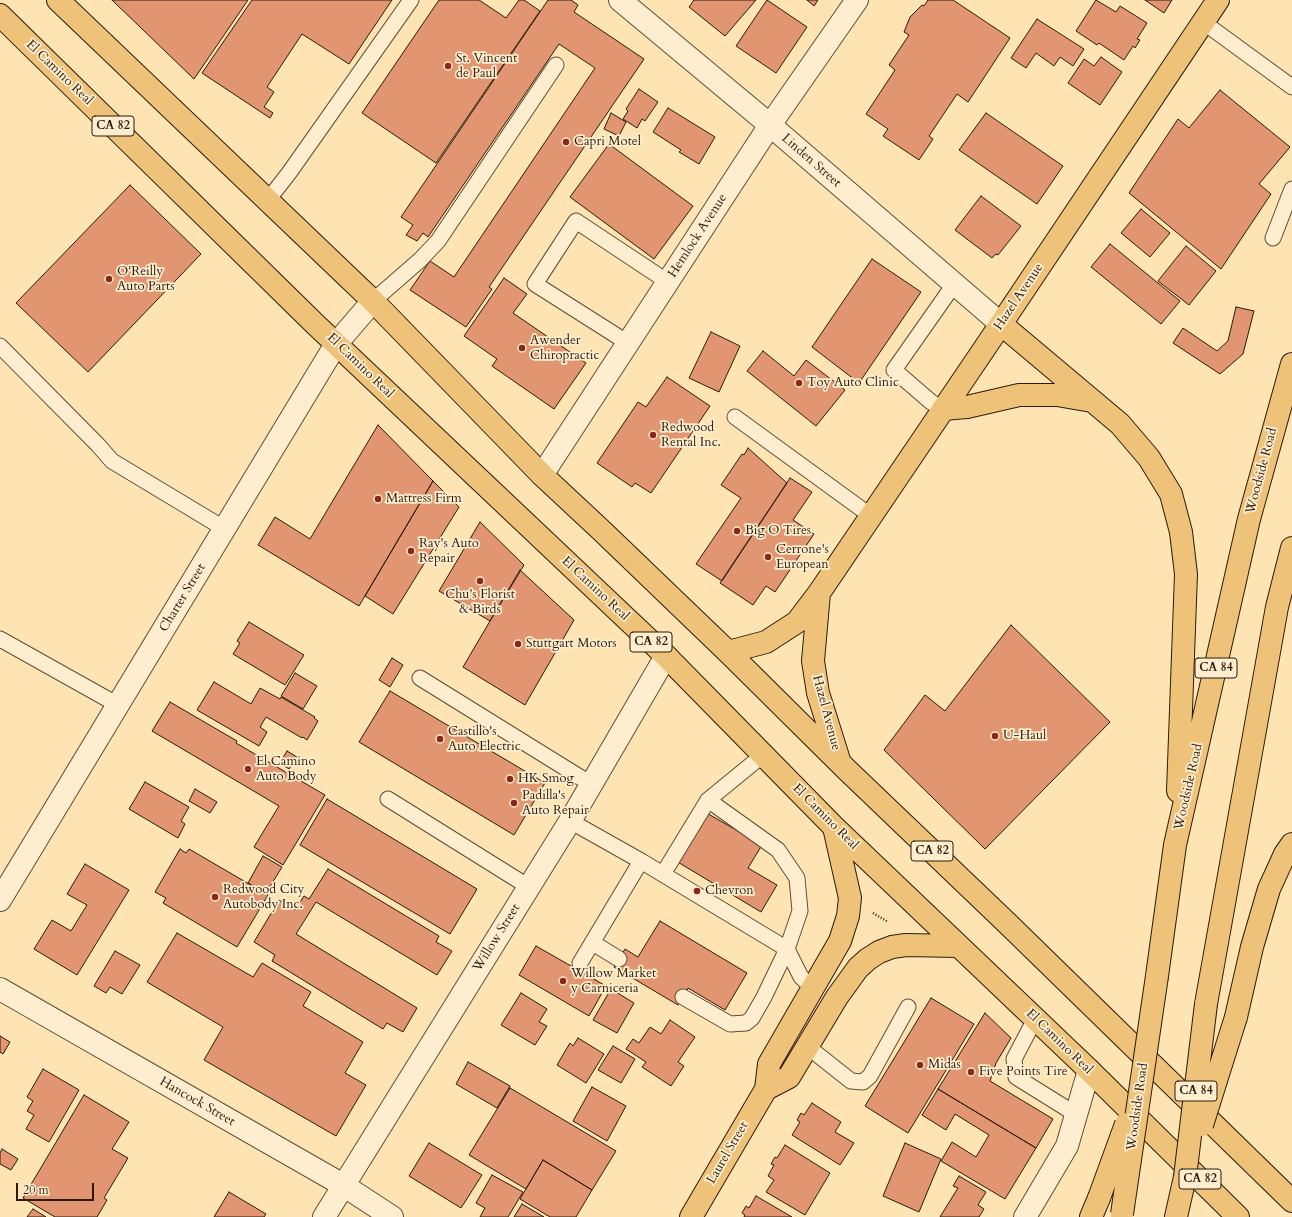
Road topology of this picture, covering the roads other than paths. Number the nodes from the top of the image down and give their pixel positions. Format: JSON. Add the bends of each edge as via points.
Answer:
{"nodes":[{"id":1,"x":58,"y":0,"type":"edge"},
{"id":2,"x":411,"y":0,"type":"edge"},
{"id":3,"x":620,"y":0,"type":"edge"},
{"id":4,"x":857,"y":0,"type":"edge"},
{"id":5,"x":1218,"y":0,"type":"edge"},
{"id":6,"x":0,"y":15,"type":"edge"},
{"id":7,"x":1203,"y":22,"type":"junction"},
{"id":8,"x":556,"y":65,"type":"dead end"},
{"id":9,"x":1292,"y":87,"type":"edge"},
{"id":10,"x":770,"y":125,"type":"junction"},
{"id":11,"x":1292,"y":189,"type":"edge"},
{"id":12,"x":268,"y":200,"type":"junction"},
{"id":13,"x":1273,"y":238,"type":"dead end"},
{"id":14,"x":668,"y":282,"type":"junction"},
{"id":15,"x":954,"y":284,"type":"junction"},
{"id":16,"x":373,"y":301,"type":"junction"},
{"id":17,"x":1001,"y":324,"type":"junction"},
{"id":18,"x":628,"y":342,"type":"junction"},
{"id":19,"x":336,"y":344,"type":"junction"},
{"id":20,"x":0,"y":346,"type":"edge"},
{"id":21,"x":1292,"y":364,"type":"edge"},
{"id":22,"x":1093,"y":402,"type":"junction"},
{"id":23,"x":943,"y":409,"type":"junction"},
{"id":24,"x":735,"y":417,"type":"dead end"},
{"id":25,"x":542,"y":475,"type":"junction"},
{"id":26,"x":871,"y":516,"type":"junction"},
{"id":27,"x":225,"y":529,"type":"junction"},
{"id":28,"x":1292,"y":548,"type":"edge"},
{"id":29,"x":819,"y":593,"type":"junction"},
{"id":30,"x":0,"y":639,"type":"edge"},
{"id":31,"x":728,"y":652,"type":"junction"},
{"id":32,"x":666,"y":656,"type":"junction"},
{"id":33,"x":420,"y":678,"type":"dead end"},
{"id":34,"x":118,"y":705,"type":"junction"},
{"id":35,"x":763,"y":755,"type":"junction"},
{"id":36,"x":839,"y":762,"type":"junction"},
{"id":37,"x":591,"y":784,"type":"junction"},
{"id":38,"x":388,"y":799,"type":"dead end"},
{"id":39,"x":708,"y":800,"type":"junction"},
{"id":40,"x":570,"y":821,"type":"junction"},
{"id":41,"x":834,"y":826,"type":"junction"},
{"id":42,"x":1292,"y":844,"type":"edge"},
{"id":43,"x":1175,"y":845,"type":"junction"},
{"id":44,"x":641,"y":861,"type":"junction"},
{"id":45,"x":664,"y":874,"type":"junction"},
{"id":46,"x":529,"y":887,"type":"junction"},
{"id":47,"x":0,"y":900,"type":"edge"},
{"id":48,"x":592,"y":943,"type":"junction"},
{"id":49,"x":958,"y":946,"type":"junction"},
{"id":50,"x":787,"y":949,"type":"junction"},
{"id":51,"x":619,"y":959,"type":"dead end"},
{"id":52,"x":580,"y":963,"type":"dead end"},
{"id":53,"x":825,"y":967,"type":"junction"},
{"id":54,"x":813,"y":988,"type":"junction"},
{"id":55,"x":0,"y":989,"type":"edge"},
{"id":56,"x":683,"y":997,"type":"dead end"},
{"id":57,"x":908,"y":1007,"type":"dead end"},
{"id":58,"x":1035,"y":1019,"type":"junction"},
{"id":59,"x":808,"y":1047,"type":"junction"},
{"id":60,"x":1089,"y":1070,"type":"junction"},
{"id":61,"x":1141,"y":1082,"type":"junction"},
{"id":62,"x":766,"y":1089,"type":"junction"},
{"id":63,"x":1077,"y":1115,"type":"junction"},
{"id":64,"x":1262,"y":1171,"type":"junction"},
{"id":65,"x":1292,"y":1176,"type":"edge"},
{"id":66,"x":1186,"y":1177,"type":"junction"},
{"id":67,"x":343,"y":1185,"type":"junction"},
{"id":68,"x":1292,"y":1201,"type":"edge"},
{"id":69,"x":1095,"y":1208,"type":"edge"},
{"id":70,"x":1122,"y":1215,"type":"edge"},
{"id":71,"x":324,"y":1217,"type":"edge"},
{"id":72,"x":392,"y":1217,"type":"edge"},
{"id":73,"x":691,"y":1217,"type":"edge"},
{"id":74,"x":1025,"y":1217,"type":"edge"},
{"id":75,"x":1176,"y":1217,"type":"edge"},
{"id":76,"x":1238,"y":1217,"type":"edge"}],
"edges":[{"from":1,"to":12,"type":"main road","number":"CA 82"},
{"from":2,"to":12,"type":"lane"},
{"from":3,"to":10,"type":"street","name":"Linden Street"},
{"from":4,"to":10,"type":"street","name":"Hemlock Avenue"},
{"from":5,"to":7,"type":"main road","name":"Hazel Avenue"},
{"from":6,"to":19,"type":"main road","name":"El Camino Real","number":"CA 82"},
{"from":7,"to":9,"type":"lane"},
{"from":7,"to":17,"type":"main road","name":"Hazel Avenue"},
{"from":8,"to":16,"type":"lane","via":[[438,241]]},
{"from":10,"to":14,"type":"street","name":"Hemlock Avenue"},
{"from":10,"to":15,"type":"street","name":"Linden Street"},
{"from":11,"to":13,"type":"lane"},
{"from":12,"to":16,"type":"main road","number":"CA 82"},
{"from":14,"to":18,"type":"street","name":"Hemlock Avenue"},
{"from":14,"to":18,"type":"lane","via":[[576,220],[535,284]]},
{"from":15,"to":17,"type":"street","name":"Linden Street"},
{"from":15,"to":23,"type":"lane","via":[[894,370]]},
{"from":16,"to":19,"type":"street","name":"Charter Street"},
{"from":16,"to":25,"type":"main road","number":"CA 82"},
{"from":17,"to":22,"type":"main road"},
{"from":17,"to":23,"type":"main road","name":"Hazel Avenue"},
{"from":18,"to":25,"type":"street","name":"Hemlock Avenue"},
{"from":19,"to":27,"type":"street","name":"Charter Street"},
{"from":19,"to":32,"type":"main road","name":"El Camino Real","number":"CA 82"},
{"from":20,"to":27,"type":"lane","via":[[112,461]]},
{"from":21,"to":43,"type":"main road","name":"Woodside Road","number":"CA 84","via":[[1250,518]]},
{"from":22,"to":23,"type":"main road","via":[[1057,395],[1019,395],[967,407]]},
{"from":22,"to":43,"type":"main road","via":[[1120,424],[1149,458],[1171,494],[1182,532],[1186,574]]},
{"from":23,"to":26,"type":"main road","name":"Hazel Avenue"},
{"from":24,"to":26,"type":"lane"},
{"from":25,"to":31,"type":"main road","number":"CA 82"},
{"from":26,"to":29,"type":"main road","name":"Hazel Avenue"},
{"from":27,"to":34,"type":"street","name":"Charter Street"},
{"from":28,"to":66,"type":"main road","number":"CA 84","bridge":true,"via":[[1277,607],[1206,1004]]},
{"from":29,"to":31,"type":"main road","name":"Hazel Avenue","via":[[797,622],[766,642]]},
{"from":29,"to":36,"type":"main road","name":"Hazel Avenue","via":[[813,661],[818,693]]},
{"from":30,"to":34,"type":"lane"},
{"from":31,"to":36,"type":"main road","number":"CA 82"},
{"from":32,"to":35,"type":"main road","name":"El Camino Real","number":"CA 82"},
{"from":32,"to":37,"type":"street","name":"Willow Street"},
{"from":33,"to":37,"type":"lane"},
{"from":34,"to":47,"type":"street","name":"Charter Street"},
{"from":35,"to":39,"type":"lane"},
{"from":35,"to":41,"type":"main road","name":"El Camino Real","number":"CA 82"},
{"from":36,"to":64,"type":"main road","number":"CA 82"},
{"from":37,"to":40,"type":"street","name":"Willow Street"},
{"from":38,"to":46,"type":"lane"},
{"from":39,"to":45,"type":"lane"},
{"from":39,"to":50,"type":"lane","via":[[778,850],[797,878],[800,911]]},
{"from":40,"to":44,"type":"lane"},
{"from":40,"to":46,"type":"street","name":"Willow Street"},
{"from":41,"to":49,"type":"main road","name":"El Camino Real","number":"CA 82"},
{"from":41,"to":53,"type":"main road","via":[[850,898],[848,916],[840,941]]},
{"from":42,"to":66,"type":"main road","bridge":true,"via":[[1269,889],[1236,1017]]},
{"from":43,"to":61,"type":"main road","name":"Woodside Road","number":"CA 84","bridge":true},
{"from":44,"to":45,"type":"lane"},
{"from":44,"to":48,"type":"lane"},
{"from":45,"to":50,"type":"lane"},
{"from":46,"to":67,"type":"street","name":"Willow Street"},
{"from":48,"to":51,"type":"lane"},
{"from":48,"to":52,"type":"lane"},
{"from":49,"to":58,"type":"main road","name":"El Camino Real","number":"CA 82"},
{"from":49,"to":59,"type":"main road","via":[[892,947],[868,959],[858,968],[841,992]]},
{"from":50,"to":54,"type":"lane","via":[[802,977]]},
{"from":50,"to":56,"type":"lane","via":[[764,997],[752,1018],[746,1023],[730,1024]]},
{"from":53,"to":54,"type":"main road"},
{"from":53,"to":59,"type":"main road","via":[[827,984],[800,1034]]},
{"from":54,"to":62,"type":"main road","via":[[769,1064]]},
{"from":55,"to":67,"type":"street","name":"Hancock Street"},
{"from":57,"to":59,"type":"lane","via":[[870,1076],[863,1082],[851,1081]]},
{"from":58,"to":60,"type":"main road","name":"El Camino Real","number":"CA 82"},
{"from":58,"to":63,"type":"lane","via":[[1014,1059],[1016,1077]]},
{"from":59,"to":62,"type":"main road","via":[[789,1077]]},
{"from":60,"to":63,"type":"street"},
{"from":60,"to":76,"type":"main road","name":"El Camino Real","number":"CA 82"},
{"from":61,"to":69,"type":"main road","bridge":true},
{"from":61,"to":70,"type":"main road","name":"Woodside Road","number":"CA 84","bridge":true},
{"from":62,"to":73,"type":"main road","name":"Laurel Street"},
{"from":63,"to":74,"type":"street","via":[[1067,1146]]},
{"from":64,"to":65,"type":"main road"},
{"from":64,"to":68,"type":"main road","number":"CA 82"},
{"from":66,"to":75,"type":"main road","number":"CA 84"},
{"from":67,"to":71,"type":"street","name":"Willow Street"},
{"from":67,"to":72,"type":"street","name":"Hancock Street"}]}
